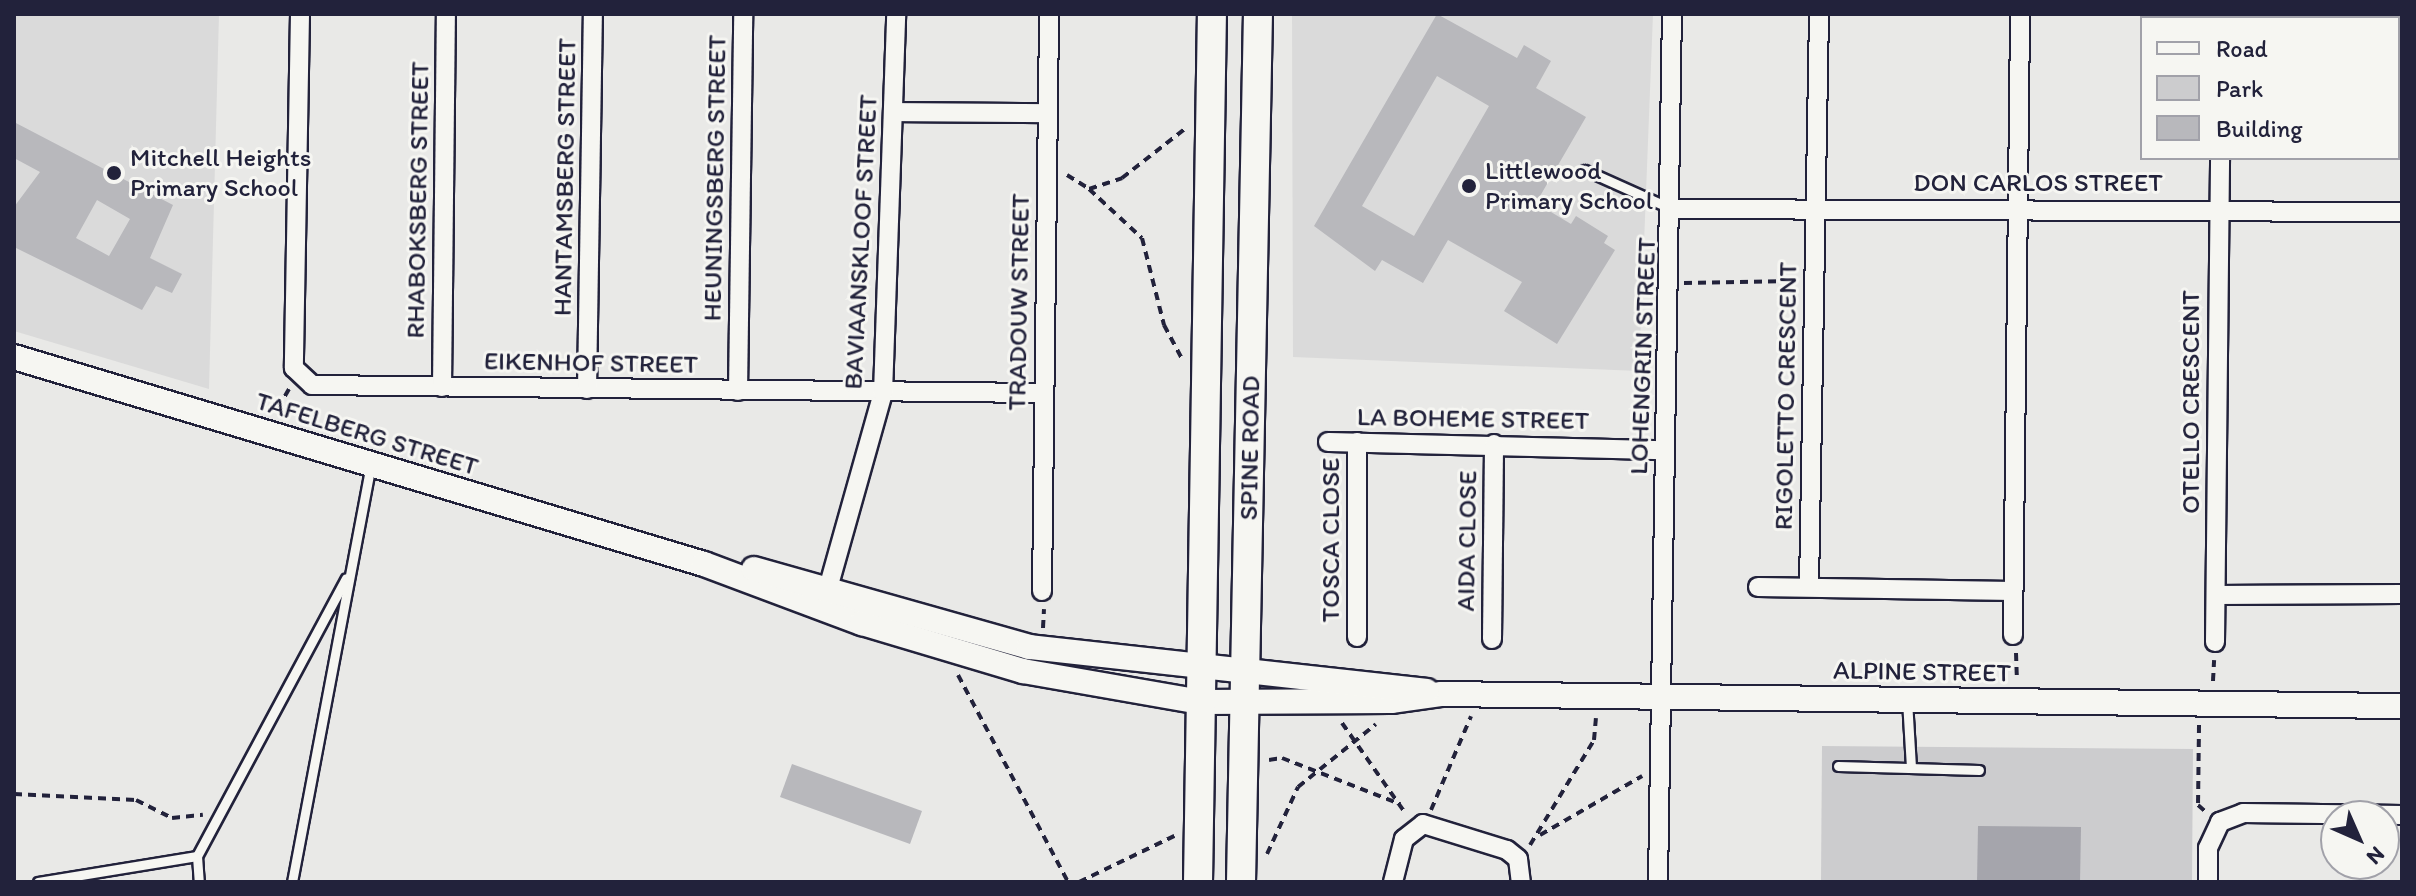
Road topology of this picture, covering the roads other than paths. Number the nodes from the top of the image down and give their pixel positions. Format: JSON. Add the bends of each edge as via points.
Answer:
{"nodes":[{"id":1,"x":300,"y":14,"type":"edge"},
{"id":2,"x":446,"y":14,"type":"edge"},
{"id":3,"x":593,"y":14,"type":"edge"},
{"id":4,"x":743,"y":14,"type":"edge"},
{"id":5,"x":896,"y":14,"type":"edge"},
{"id":6,"x":1049,"y":14,"type":"edge"},
{"id":7,"x":1212,"y":14,"type":"edge"},
{"id":8,"x":1258,"y":14,"type":"edge"},
{"id":9,"x":1672,"y":14,"type":"edge"},
{"id":10,"x":1819,"y":14,"type":"edge"},
{"id":11,"x":2020,"y":14,"type":"edge"},
{"id":12,"x":894,"y":112,"type":"junction"},
{"id":13,"x":1048,"y":113,"type":"junction"},
{"id":14,"x":2220,"y":160,"type":"edge"},
{"id":15,"x":1585,"y":170,"type":"dead end"},
{"id":16,"x":1815,"y":205,"type":"junction"},
{"id":17,"x":1673,"y":209,"type":"junction"},
{"id":18,"x":2219,"y":209,"type":"junction"},
{"id":19,"x":2017,"y":211,"type":"junction"},
{"id":20,"x":2402,"y":212,"type":"edge"},
{"id":21,"x":14,"y":357,"type":"edge"},
{"id":22,"x":442,"y":387,"type":"junction"},
{"id":23,"x":587,"y":389,"type":"junction"},
{"id":24,"x":738,"y":391,"type":"junction"},
{"id":25,"x":883,"y":393,"type":"junction"},
{"id":26,"x":1044,"y":393,"type":"junction"},
{"id":27,"x":1328,"y":442,"type":"dead end"},
{"id":28,"x":1357,"y":442,"type":"junction"},
{"id":29,"x":1494,"y":444,"type":"junction"},
{"id":30,"x":1665,"y":450,"type":"junction"},
{"id":31,"x":371,"y":464,"type":"junction"},
{"id":32,"x":346,"y":578,"type":"junction"},
{"id":33,"x":1758,"y":587,"type":"dead end"},
{"id":34,"x":1809,"y":587,"type":"junction"},
{"id":35,"x":2013,"y":591,"type":"junction"},
{"id":36,"x":1043,"y":592,"type":"road end"},
{"id":37,"x":2402,"y":594,"type":"edge"},
{"id":38,"x":2216,"y":595,"type":"junction"},
{"id":39,"x":825,"y":598,"type":"junction"},
{"id":40,"x":1357,"y":637,"type":"dead end"},
{"id":41,"x":1492,"y":639,"type":"dead end"},
{"id":42,"x":2014,"y":639,"type":"road end"},
{"id":43,"x":2215,"y":642,"type":"dead end"},
{"id":44,"x":1202,"y":669,"type":"junction"},
{"id":45,"x":1248,"y":671,"type":"junction"},
{"id":46,"x":1441,"y":694,"type":"junction"},
{"id":47,"x":1661,"y":699,"type":"junction"},
{"id":48,"x":1907,"y":700,"type":"junction"},
{"id":49,"x":1201,"y":702,"type":"junction"},
{"id":50,"x":1249,"y":704,"type":"junction"},
{"id":51,"x":2402,"y":706,"type":"edge"},
{"id":52,"x":1838,"y":766,"type":"dead end"},
{"id":53,"x":1911,"y":767,"type":"junction"},
{"id":54,"x":1979,"y":770,"type":"dead end"},
{"id":55,"x":2402,"y":815,"type":"edge"},
{"id":56,"x":197,"y":856,"type":"junction"},
{"id":57,"x":38,"y":882,"type":"edge"},
{"id":58,"x":199,"y":882,"type":"edge"},
{"id":59,"x":292,"y":882,"type":"edge"},
{"id":60,"x":1198,"y":882,"type":"edge"},
{"id":61,"x":1241,"y":882,"type":"edge"},
{"id":62,"x":1393,"y":882,"type":"edge"},
{"id":63,"x":1521,"y":882,"type":"edge"},
{"id":64,"x":1658,"y":882,"type":"edge"},
{"id":65,"x":2208,"y":882,"type":"edge"}],
"edges":[{"from":1,"to":22,"type":"street","name":"EIKENHOF STREET","via":[[299,378],[323,386]]},
{"from":2,"to":22,"type":"street","name":"RHABOKSBERG STREET"},
{"from":3,"to":23,"type":"street","name":"HANTAMSBERG STREET"},
{"from":4,"to":24,"type":"street","name":"HEUNINGSBERG STREET"},
{"from":5,"to":12,"type":"street","name":"BAVIAANSKLOOF STREET"},
{"from":6,"to":13,"type":"street","name":"TRADOUW STREET"},
{"from":7,"to":44,"type":"main road","name":"SPINE ROAD"},
{"from":8,"to":45,"type":"main road","name":"SPINE ROAD"},
{"from":9,"to":17,"type":"street","name":"LOHENGRIN STREET"},
{"from":10,"to":16,"type":"street","name":"RIGOLETTO CRESCENT"},
{"from":11,"to":19,"type":"street"},
{"from":12,"to":13,"type":"street"},
{"from":12,"to":25,"type":"street","name":"BAVIAANSKLOOF STREET"},
{"from":13,"to":26,"type":"street","name":"TRADOUW STREET"},
{"from":14,"to":18,"type":"street","name":"OTELLO CRESCENT"},
{"from":15,"to":17,"type":"lane"},
{"from":16,"to":17,"type":"street","name":"DON CARLOS STREET"},
{"from":16,"to":19,"type":"street","name":"DON CARLOS STREET"},
{"from":16,"to":34,"type":"street","name":"RIGOLETTO CRESCENT"},
{"from":17,"to":30,"type":"street","name":"LOHENGRIN STREET"},
{"from":18,"to":19,"type":"street","name":"DON CARLOS STREET"},
{"from":18,"to":20,"type":"street","name":"DON CARLOS STREET"},
{"from":18,"to":38,"type":"street","name":"OTELLO CRESCENT"},
{"from":19,"to":35,"type":"street"},
{"from":21,"to":31,"type":"street","name":"TAFELBERG STREET"},
{"from":22,"to":23,"type":"street","name":"EIKENHOF STREET"},
{"from":23,"to":24,"type":"street","name":"EIKENHOF STREET"},
{"from":24,"to":25,"type":"street","name":"EIKENHOF STREET"},
{"from":25,"to":26,"type":"street","name":"EIKENHOF STREET"},
{"from":25,"to":39,"type":"street","name":"BAVIAANSKLOOF STREET"},
{"from":26,"to":36,"type":"street","name":"TRADOUW STREET"},
{"from":27,"to":28,"type":"street","name":"LA BOHEME STREET"},
{"from":28,"to":29,"type":"street","name":"LA BOHEME STREET"},
{"from":28,"to":40,"type":"street","name":"TOSCA CLOSE"},
{"from":29,"to":30,"type":"street","name":"LA BOHEME STREET"},
{"from":29,"to":41,"type":"street","name":"AIDA CLOSE"},
{"from":30,"to":47,"type":"street","name":"LOHENGRIN STREET"},
{"from":31,"to":32,"type":"lane"},
{"from":31,"to":39,"type":"street","name":"TAFELBERG STREET","via":[[704,564],[723,562]]},
{"from":32,"to":56,"type":"lane"},
{"from":32,"to":59,"type":"lane"},
{"from":33,"to":34,"type":"street"},
{"from":34,"to":35,"type":"street"},
{"from":35,"to":42,"type":"street"},
{"from":37,"to":38,"type":"street"},
{"from":38,"to":43,"type":"street","name":"OTELLO CRESCENT"},
{"from":39,"to":44,"type":"street","name":"TAFELBERG STREET","via":[[1029,647]]},
{"from":39,"to":49,"type":"street","name":"TAFELBERG STREET","via":[[1023,671]]},
{"from":44,"to":45,"type":"street","name":"TAFELBERG STREET"},
{"from":44,"to":49,"type":"main road","name":"SPINE ROAD"},
{"from":45,"to":46,"type":"street","name":"ALPINE STREET"},
{"from":45,"to":50,"type":"main road","name":"SPINE ROAD"},
{"from":46,"to":47,"type":"street","name":"ALPINE STREET"},
{"from":46,"to":50,"type":"street","name":"ALPINE STREET"},
{"from":47,"to":48,"type":"street","name":"ALPINE STREET"},
{"from":47,"to":64,"type":"street","name":"LOHENGRIN STREET"},
{"from":48,"to":51,"type":"street","name":"ALPINE STREET"},
{"from":48,"to":53,"type":"lane"},
{"from":49,"to":50,"type":"street","name":"TAFELBERG STREET"},
{"from":49,"to":60,"type":"main road","name":"SPINE ROAD"},
{"from":50,"to":61,"type":"main road","name":"SPINE ROAD"},
{"from":52,"to":53,"type":"lane"},
{"from":53,"to":54,"type":"lane"},
{"from":55,"to":65,"type":"street","via":[[2243,813],[2220,822],[2208,848]]},
{"from":56,"to":57,"type":"lane"},
{"from":56,"to":58,"type":"lane"},
{"from":62,"to":63,"type":"street","via":[[1419,825],[1518,859]]}]}
